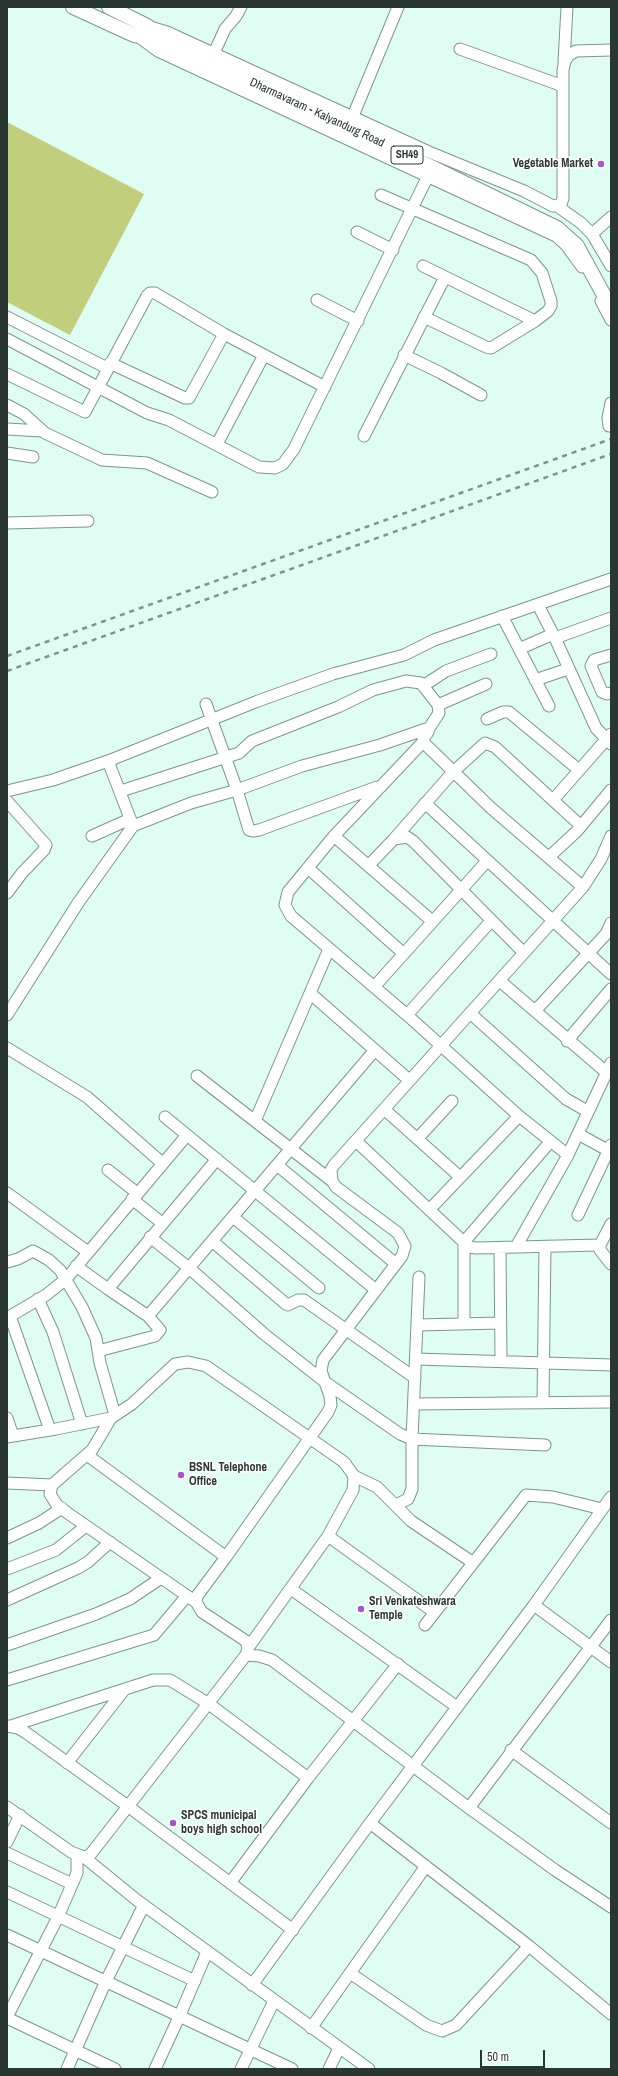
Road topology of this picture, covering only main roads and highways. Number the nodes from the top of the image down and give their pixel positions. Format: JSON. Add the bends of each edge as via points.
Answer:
{"nodes":[{"id":1,"x":73,"y":7,"type":"edge"},
{"id":2,"x":108,"y":7,"type":"edge"},
{"id":3,"x":143,"y":32,"type":"junction"},
{"id":4,"x":611,"y":308,"type":"edge"}],
"edges":[{"from":1,"to":3,"type":"main road","name":"Dharmavaram - Kalyandurg Road","number":"SH49"},
{"from":2,"to":3,"type":"main road","name":"Dharmavaram - Kalyandurg Road","number":"SH49"},
{"from":3,"to":4,"type":"main road","name":"Dharmavaram - Kalyandurg Road","number":"SH49","via":[[349,127],[557,228],[577,246]]}]}
